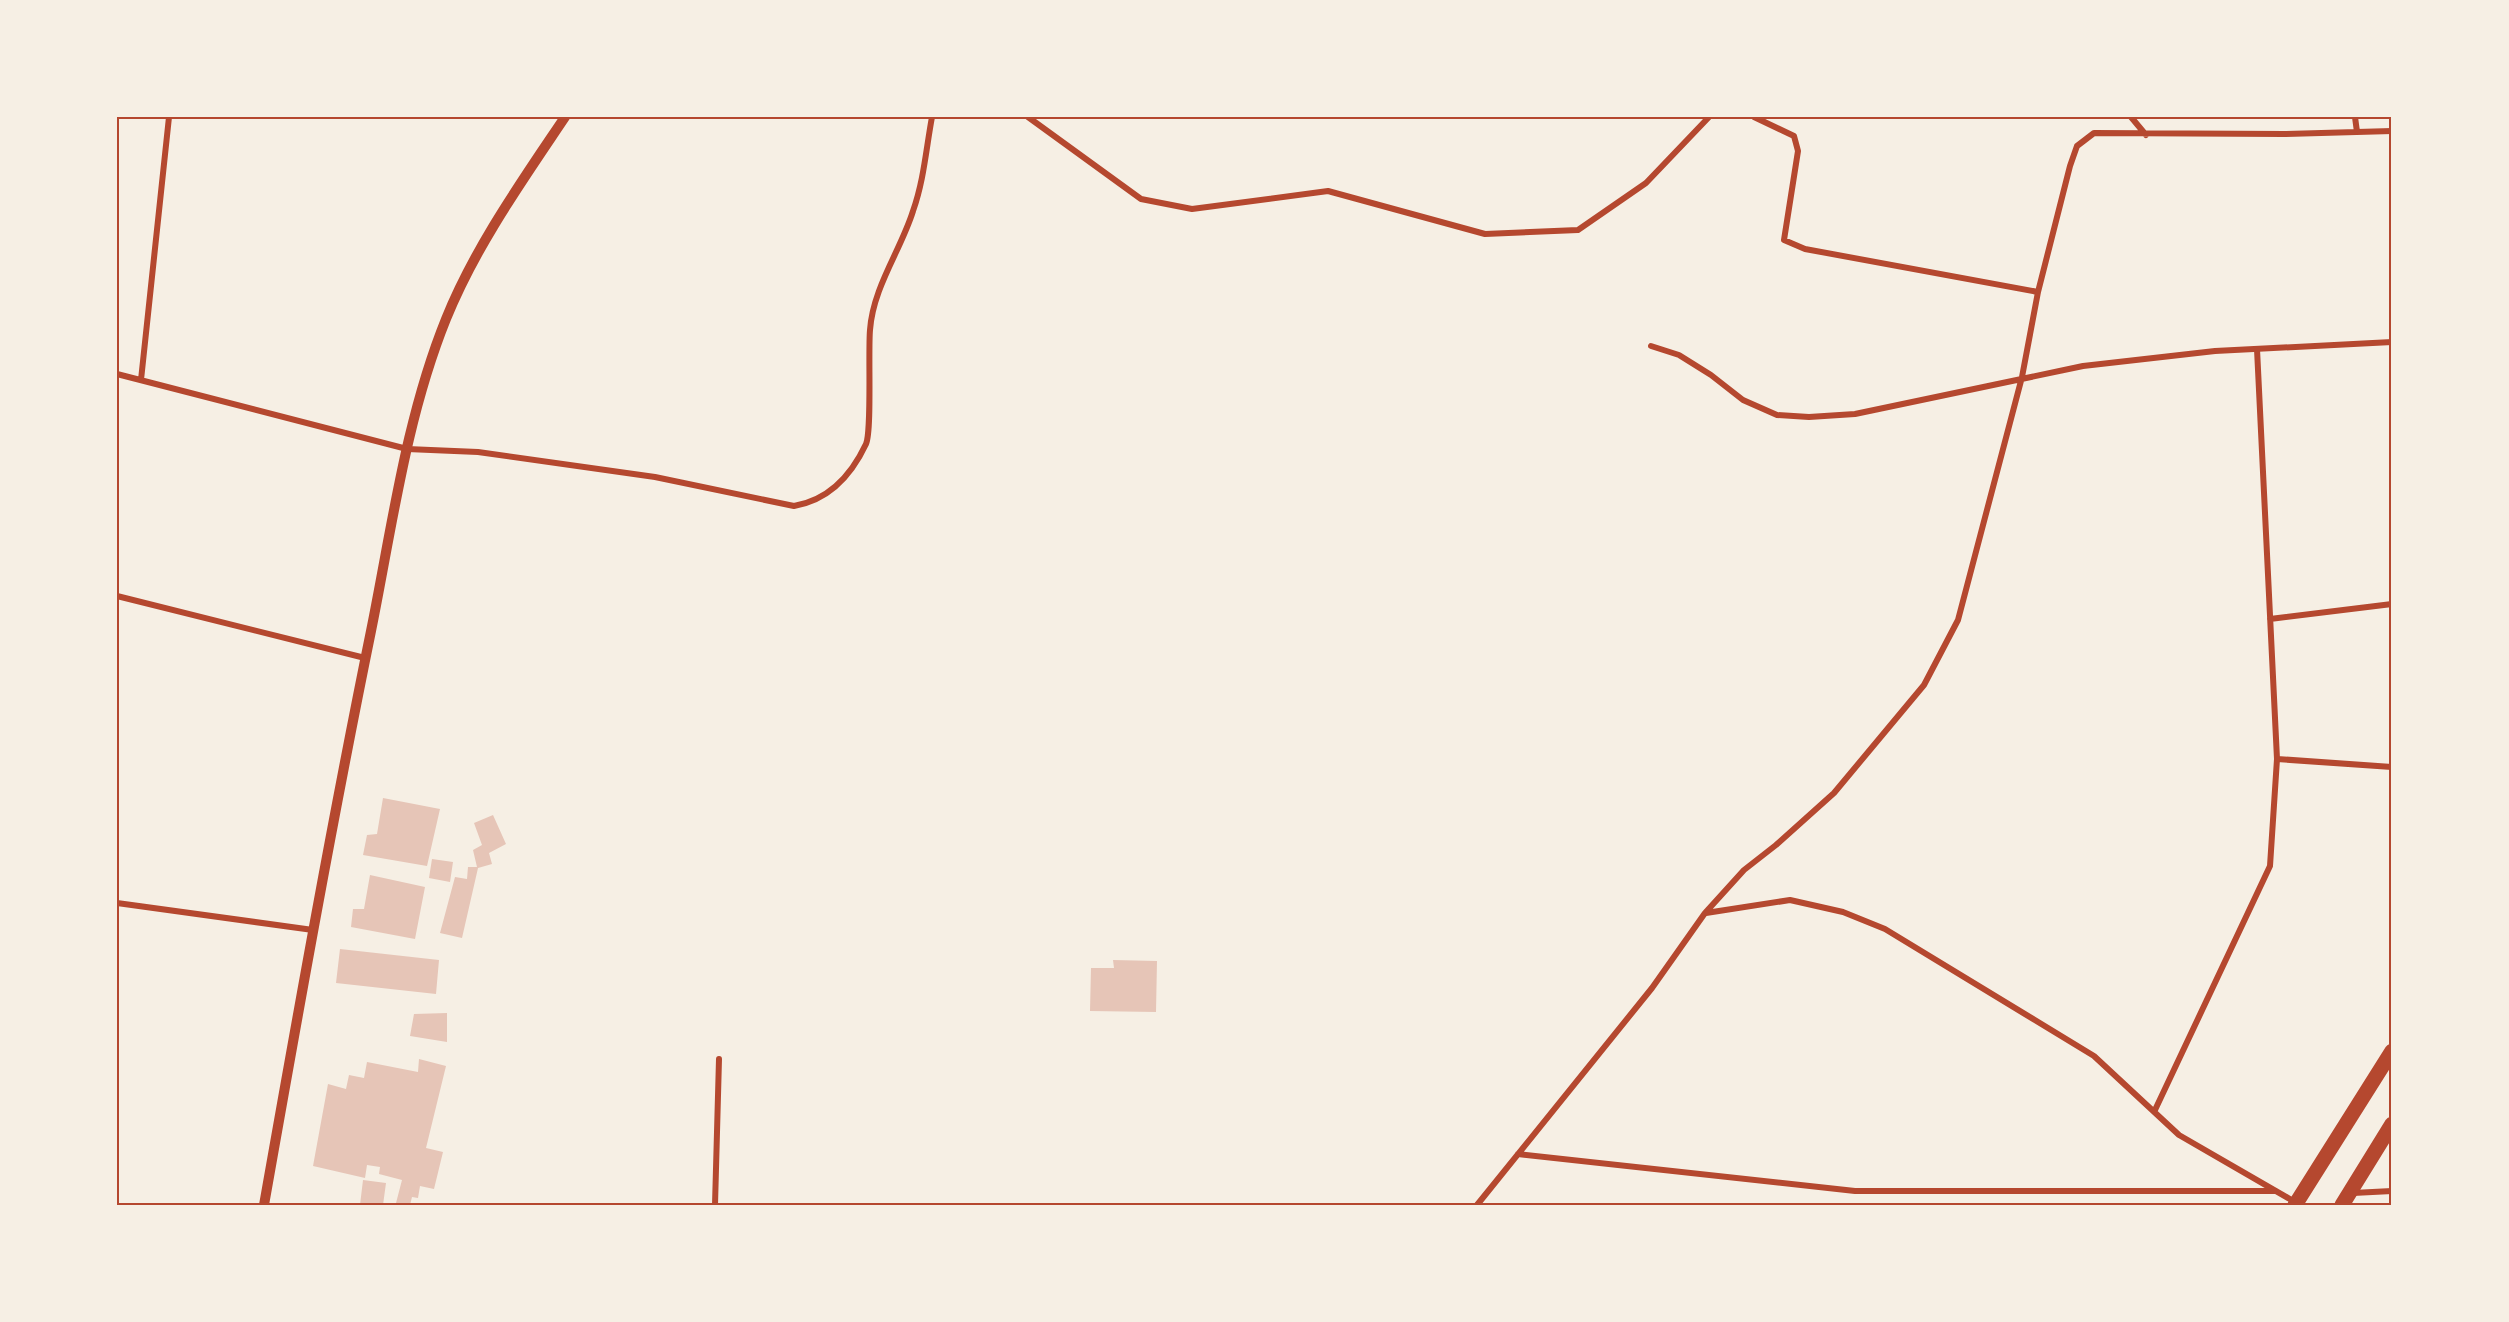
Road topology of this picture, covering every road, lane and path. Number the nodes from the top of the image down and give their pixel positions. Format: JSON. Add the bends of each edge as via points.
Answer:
{"nodes":[{"id":1,"x":169,"y":117,"type":"edge"},
{"id":2,"x":565,"y":117,"type":"edge"},
{"id":3,"x":932,"y":117,"type":"edge"},
{"id":4,"x":1028,"y":117,"type":"edge"},
{"id":5,"x":1709,"y":117,"type":"edge"},
{"id":6,"x":1754,"y":117,"type":"edge"},
{"id":7,"x":2131,"y":117,"type":"edge"},
{"id":8,"x":2355,"y":117,"type":"edge"},
{"id":9,"x":2392,"y":131,"type":"edge"},
{"id":10,"x":2357,"y":132,"type":"junction"},
{"id":11,"x":2146,"y":135,"type":"junction"},
{"id":12,"x":2038,"y":291,"type":"junction"},
{"id":13,"x":2392,"y":342,"type":"edge"},
{"id":14,"x":1651,"y":346,"type":"dead end"},
{"id":15,"x":2257,"y":349,"type":"junction"},
{"id":16,"x":117,"y":374,"type":"edge"},
{"id":17,"x":2022,"y":377,"type":"junction"},
{"id":18,"x":141,"y":380,"type":"junction"},
{"id":19,"x":407,"y":448,"type":"junction"},
{"id":20,"x":117,"y":596,"type":"edge"},
{"id":21,"x":2392,"y":604,"type":"edge"},
{"id":22,"x":2270,"y":619,"type":"junction"},
{"id":23,"x":365,"y":658,"type":"junction"},
{"id":24,"x":2277,"y":759,"type":"junction"},
{"id":25,"x":2392,"y":767,"type":"edge"},
{"id":26,"x":117,"y":903,"type":"edge"},
{"id":27,"x":1705,"y":913,"type":"junction"},
{"id":28,"x":313,"y":930,"type":"junction"},
{"id":29,"x":2392,"y":1051,"type":"edge"},
{"id":30,"x":719,"y":1059,"type":"dead end"},
{"id":31,"x":2155,"y":1110,"type":"junction"},
{"id":32,"x":2392,"y":1124,"type":"edge"},
{"id":33,"x":1518,"y":1154,"type":"junction"},
{"id":34,"x":2274,"y":1191,"type":"junction"},
{"id":35,"x":2392,"y":1191,"type":"edge"},
{"id":36,"x":2346,"y":1199,"type":"edge"},
{"id":37,"x":2296,"y":1204,"type":"edge"},
{"id":38,"x":264,"y":1205,"type":"edge"},
{"id":39,"x":715,"y":1205,"type":"edge"},
{"id":40,"x":1477,"y":1205,"type":"edge"}],
"edges":[{"from":1,"to":18,"type":"street"},
{"from":2,"to":19,"type":"street","via":[[516,191],[446,320]]},
{"from":3,"to":19,"type":"street","via":[[913,213],[882,284],[870,327],[868,440],[837,488],[813,503],[794,506],[655,477],[478,452]]},
{"from":4,"to":5,"type":"street","via":[[1142,199],[1161,204],[1192,210],[1328,191],[1485,234],[1578,230],[1646,183]]},
{"from":6,"to":12,"type":"street","via":[[1794,136],[1796,144],[1784,240],[1805,249]]},
{"from":7,"to":11,"type":"street"},
{"from":8,"to":10,"type":"street"},
{"from":9,"to":10,"type":"street"},
{"from":10,"to":11,"type":"street"},
{"from":11,"to":12,"type":"street","via":[[2094,133],[2078,146]]},
{"from":12,"to":17,"type":"street"},
{"from":13,"to":15,"type":"street"},
{"from":14,"to":17,"type":"street","via":[[1678,355],[1743,400],[1777,414],[1809,417],[1855,414]]},
{"from":15,"to":17,"type":"street","via":[[2094,365]]},
{"from":15,"to":22,"type":"street"},
{"from":16,"to":18,"type":"street"},
{"from":17,"to":27,"type":"street","via":[[1958,620],[1924,685],[1834,793],[1744,870]]},
{"from":18,"to":19,"type":"street"},
{"from":19,"to":23,"type":"street"},
{"from":20,"to":23,"type":"street"},
{"from":21,"to":22,"type":"street"},
{"from":22,"to":24,"type":"street"},
{"from":23,"to":28,"type":"street"},
{"from":24,"to":25,"type":"street"},
{"from":24,"to":31,"type":"street","via":[[2270,866]]},
{"from":26,"to":28,"type":"street"},
{"from":27,"to":31,"type":"street","via":[[1790,900],[1842,912],[1885,929],[2094,1056]]},
{"from":27,"to":33,"type":"street","via":[[1652,988]]},
{"from":28,"to":38,"type":"street"},
{"from":29,"to":37,"type":"main road"},
{"from":30,"to":39,"type":"street"},
{"from":31,"to":34,"type":"street","via":[[2179,1135]]},
{"from":32,"to":36,"type":"main road"},
{"from":33,"to":34,"type":"street","via":[[1855,1191]]},
{"from":33,"to":40,"type":"street"},
{"from":34,"to":37,"type":"street"},
{"from":35,"to":36,"type":"street"}]}
